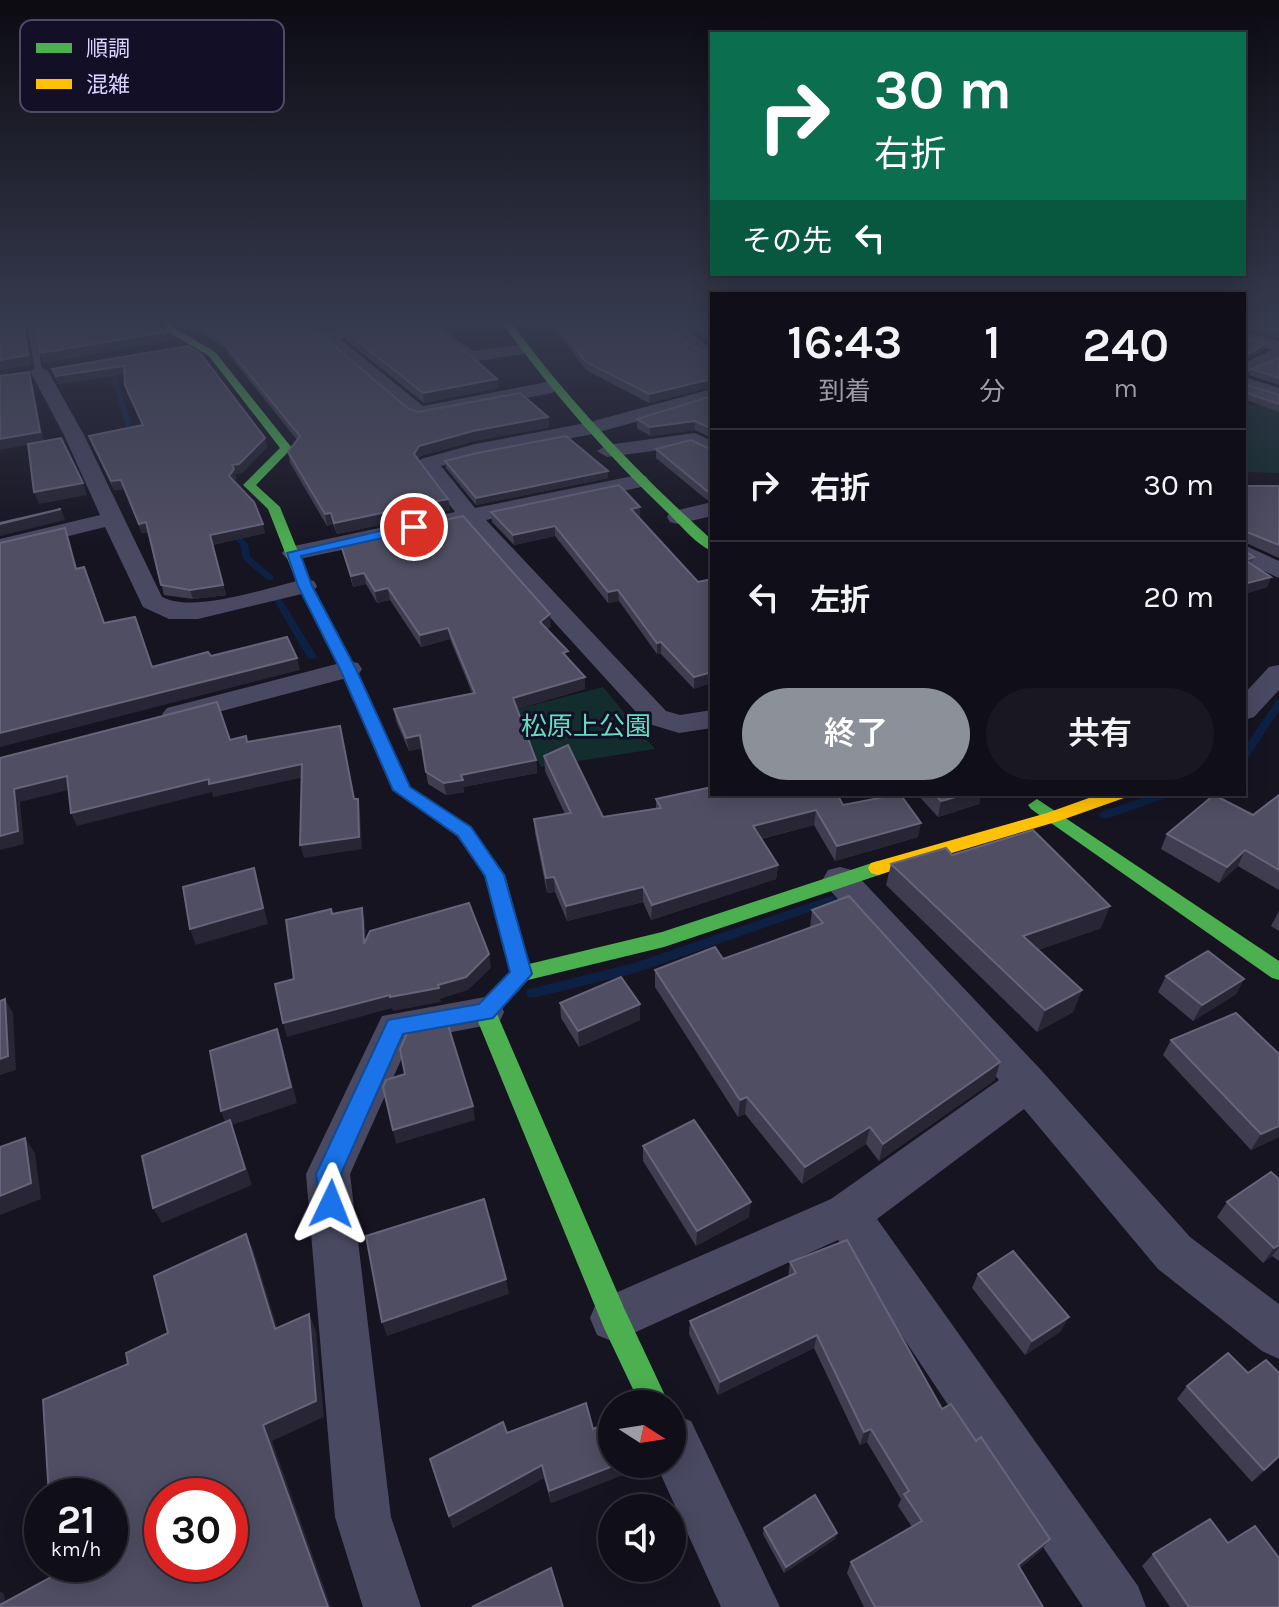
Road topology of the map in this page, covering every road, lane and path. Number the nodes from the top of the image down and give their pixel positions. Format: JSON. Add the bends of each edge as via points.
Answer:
{"nodes":[{"id":1,"x":53,"y":396,"type":"edge"},
{"id":2,"x":247,"y":396,"type":"edge"},
{"id":3,"x":398,"y":396,"type":"edge"},
{"id":4,"x":502,"y":396,"type":"edge"},
{"id":5,"x":560,"y":396,"type":"edge"},
{"id":6,"x":708,"y":396,"type":"edge"},
{"id":7,"x":588,"y":429,"type":"junction"},
{"id":8,"x":710,"y":449,"type":"edge"},
{"id":9,"x":607,"y":451,"type":"junction"},
{"id":10,"x":638,"y":481,"type":"junction"},
{"id":11,"x":710,"y":509,"type":"edge"},
{"id":12,"x":468,"y":514,"type":"junction"},
{"id":13,"x":678,"y":517,"type":"junction"},
{"id":14,"x":114,"y":518,"type":"junction"},
{"id":15,"x":710,"y":545,"type":"edge"},
{"id":16,"x":0,"y":546,"type":"edge"},
{"id":17,"x":294,"y":553,"type":"junction"},
{"id":18,"x":1246,"y":553,"type":"edge"},
{"id":19,"x":1279,"y":572,"type":"edge"},
{"id":20,"x":305,"y":586,"type":"junction"},
{"id":21,"x":1279,"y":593,"type":"edge"},
{"id":22,"x":348,"y":669,"type":"junction"},
{"id":23,"x":1279,"y":673,"type":"edge"},
{"id":24,"x":1246,"y":709,"type":"edge"},
{"id":25,"x":710,"y":719,"type":"edge"},
{"id":26,"x":151,"y":720,"type":"edge"},
{"id":27,"x":1026,"y":796,"type":"edge"},
{"id":28,"x":1112,"y":796,"type":"edge"},
{"id":29,"x":1053,"y":817,"type":"junction"},
{"id":30,"x":840,"y":879,"type":"junction"},
{"id":31,"x":1279,"y":972,"type":"edge"},
{"id":32,"x":521,"y":974,"type":"junction"},
{"id":33,"x":485,"y":1012,"type":"junction"},
{"id":34,"x":1027,"y":1083,"type":"junction"},
{"id":35,"x":847,"y":1214,"type":"junction"},
{"id":36,"x":614,"y":1318,"type":"junction"},
{"id":37,"x":1279,"y":1334,"type":"edge"},
{"id":38,"x":648,"y":1390,"type":"edge"},
{"id":39,"x":686,"y":1470,"type":"edge"},
{"id":40,"x":392,"y":1607,"type":"edge"},
{"id":41,"x":751,"y":1607,"type":"edge"},
{"id":42,"x":1117,"y":1607,"type":"edge"}],
"edges":[{"from":1,"to":14,"type":"street"},
{"from":2,"to":17,"type":"street","via":[[286,448],[249,485],[274,507]]},
{"from":3,"to":4,"type":"street","via":[[419,413]]},
{"from":5,"to":7,"type":"street"},
{"from":6,"to":7,"type":"street"},
{"from":7,"to":9,"type":"street"},
{"from":7,"to":12,"type":"street","via":[[428,463]]},
{"from":8,"to":9,"type":"street","via":[[695,439]]},
{"from":9,"to":10,"type":"street"},
{"from":10,"to":12,"type":"street"},
{"from":10,"to":13,"type":"street"},
{"from":11,"to":13,"type":"street"},
{"from":12,"to":17,"type":"street"},
{"from":12,"to":25,"type":"street","via":[[656,717],[679,724]]},
{"from":13,"to":15,"type":"street"},
{"from":14,"to":16,"type":"street"},
{"from":14,"to":20,"type":"street","via":[[152,602],[169,611],[198,611]]},
{"from":17,"to":20,"type":"street"},
{"from":18,"to":19,"type":"street"},
{"from":19,"to":21,"type":"street"},
{"from":20,"to":22,"type":"street"},
{"from":22,"to":26,"type":"street"},
{"from":22,"to":32,"type":"street","via":[[402,790],[464,832],[495,875]]},
{"from":23,"to":24,"type":"street"},
{"from":27,"to":29,"type":"street"},
{"from":28,"to":29,"type":"street"},
{"from":29,"to":30,"type":"street"},
{"from":29,"to":31,"type":"street"},
{"from":30,"to":32,"type":"street","via":[[664,939]]},
{"from":30,"to":34,"type":"street"},
{"from":32,"to":33,"type":"street"},
{"from":33,"to":36,"type":"street"},
{"from":33,"to":40,"type":"street","via":[[396,1027],[328,1174],[363,1517]]},
{"from":34,"to":35,"type":"street"},
{"from":34,"to":37,"type":"street","via":[[1174,1253]]},
{"from":35,"to":36,"type":"street"},
{"from":35,"to":42,"type":"street"},
{"from":36,"to":38,"type":"street"},
{"from":39,"to":41,"type":"street"}]}
